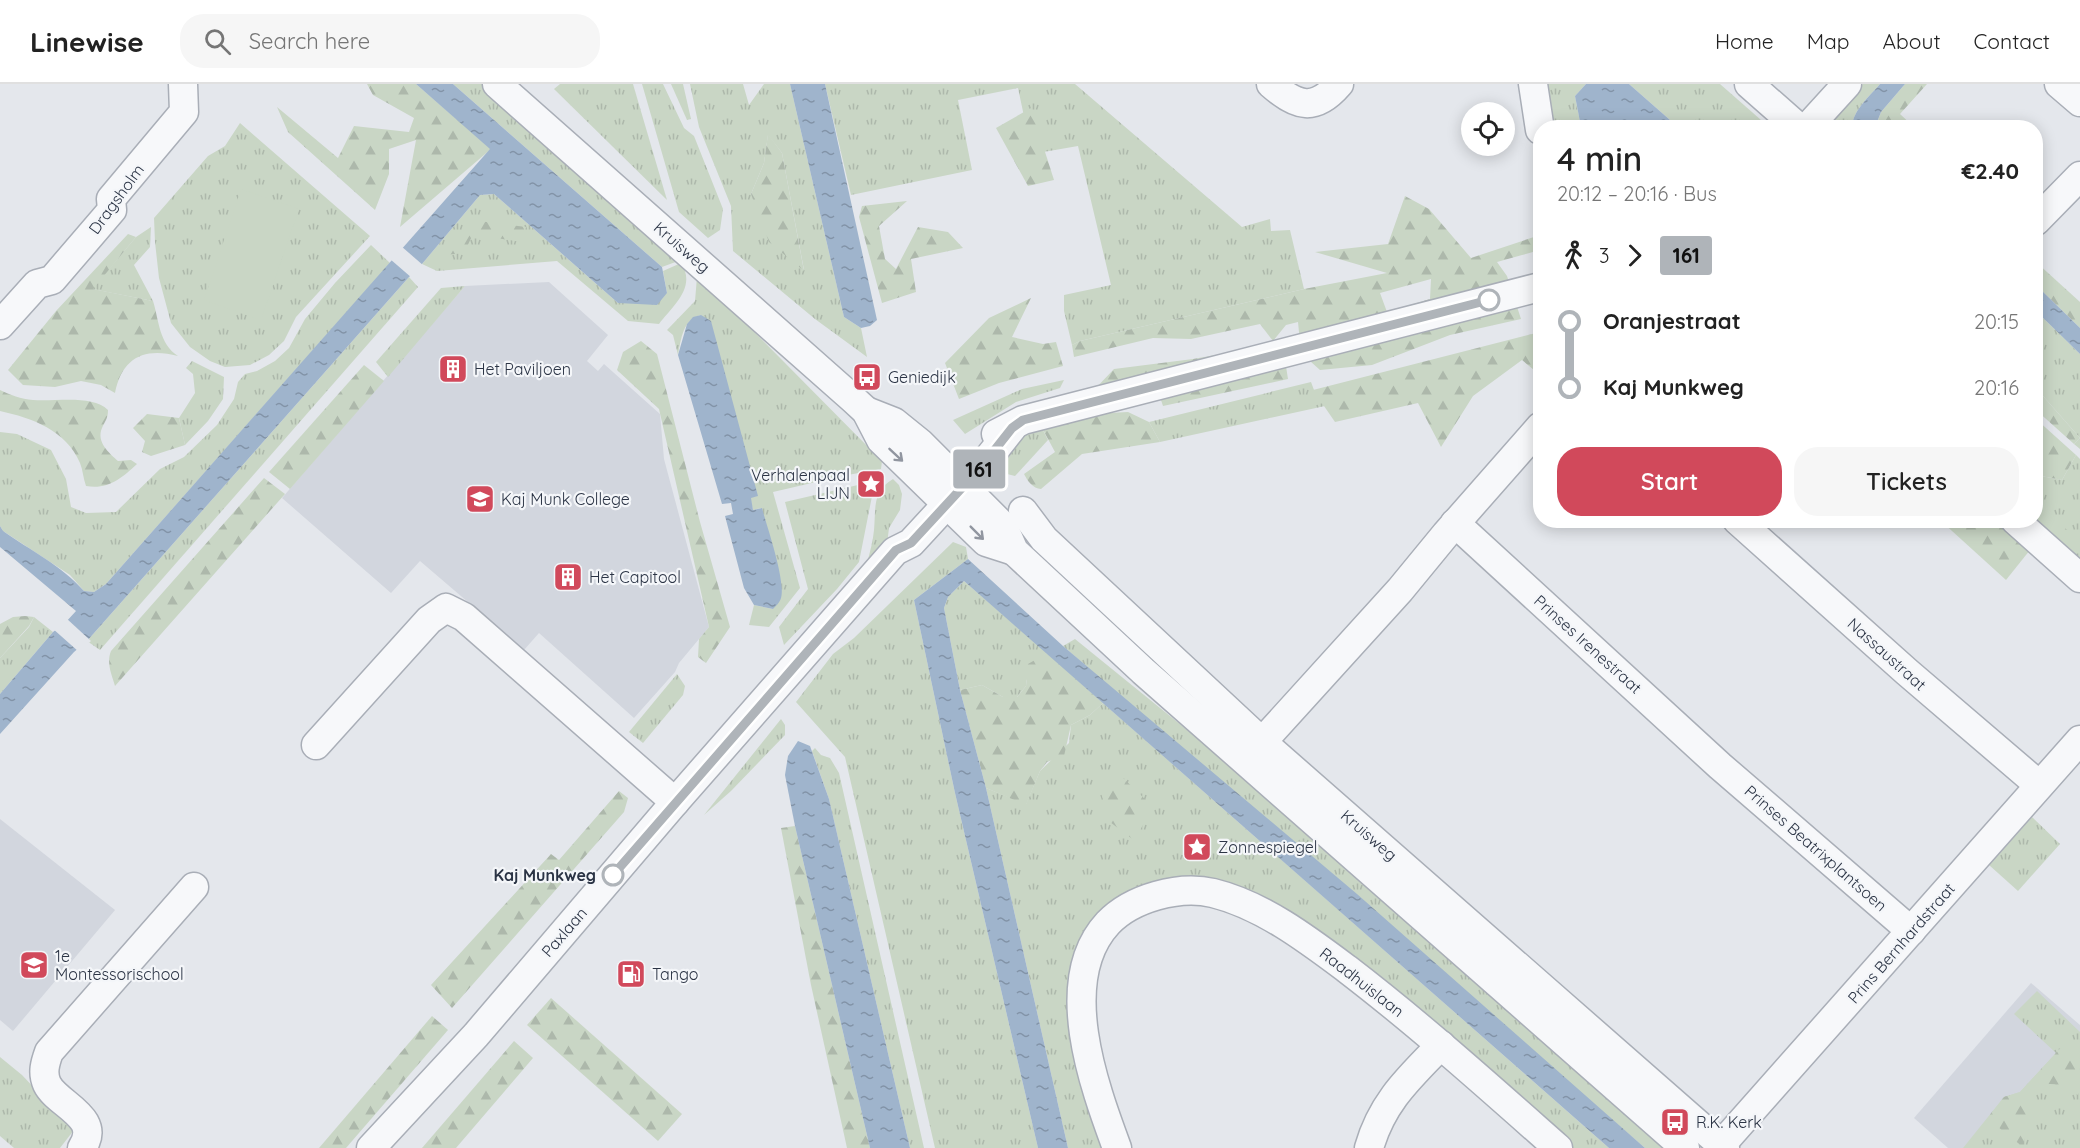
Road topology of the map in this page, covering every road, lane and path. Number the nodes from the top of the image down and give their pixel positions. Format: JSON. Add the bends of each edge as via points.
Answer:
{"nodes":[{"id":1,"x":183,"y":84,"type":"edge"},
{"id":2,"x":496,"y":84,"type":"edge"},
{"id":3,"x":1271,"y":84,"type":"edge"},
{"id":4,"x":1339,"y":84,"type":"edge"},
{"id":5,"x":1533,"y":84,"type":"edge"},
{"id":6,"x":1749,"y":84,"type":"edge"},
{"id":7,"x":1847,"y":84,"type":"edge"},
{"id":8,"x":2059,"y":84,"type":"edge"},
{"id":9,"x":2080,"y":102,"type":"edge"},
{"id":10,"x":1538,"y":120,"type":"edge"},
{"id":11,"x":1790,"y":120,"type":"edge"},
{"id":12,"x":1814,"y":120,"type":"edge"},
{"id":13,"x":2080,"y":176,"type":"edge"},
{"id":14,"x":2043,"y":214,"type":"edge"},
{"id":15,"x":1533,"y":289,"type":"edge"},
{"id":16,"x":0,"y":325,"type":"edge"},
{"id":17,"x":1533,"y":435,"type":"edge"},
{"id":18,"x":949,"y":489,"type":"junction"},
{"id":19,"x":1023,"y":511,"type":"dead end"},
{"id":20,"x":1455,"y":523,"type":"junction"},
{"id":21,"x":1746,"y":528,"type":"edge"},
{"id":22,"x":2024,"y":528,"type":"edge"},
{"id":23,"x":2080,"y":578,"type":"edge"},
{"id":24,"x":2080,"y":740,"type":"edge"},
{"id":25,"x":1262,"y":742,"type":"junction"},
{"id":26,"x":316,"y":745,"type":"dead end"},
{"id":27,"x":1720,"y":766,"type":"joint"},
{"id":28,"x":2039,"y":785,"type":"junction"},
{"id":29,"x":675,"y":802,"type":"junction"},
{"id":30,"x":194,"y":887,"type":"dead end"},
{"id":31,"x":1911,"y":931,"type":"junction"},
{"id":32,"x":1441,"y":1045,"type":"junction"},
{"id":33,"x":1723,"y":1146,"type":"edge"},
{"id":34,"x":81,"y":1148,"type":"edge"},
{"id":35,"x":371,"y":1148,"type":"edge"},
{"id":36,"x":1117,"y":1148,"type":"edge"},
{"id":37,"x":1369,"y":1148,"type":"edge"},
{"id":38,"x":1558,"y":1148,"type":"edge"},
{"id":39,"x":1685,"y":1148,"type":"edge"}],
"edges":[{"from":1,"to":16,"type":"street","name":"Dragsholm","via":[[184,112],[111,199],[112,210],[52,280],[37,284]]},
{"from":2,"to":18,"type":"street","name":"Kruisweg","via":[[866,411],[881,440]]},
{"from":3,"to":4,"type":"street","via":[[1300,104],[1315,103]]},
{"from":5,"to":10,"type":"street"},
{"from":6,"to":11,"type":"street"},
{"from":7,"to":12,"type":"street"},
{"from":8,"to":9,"type":"street"},
{"from":13,"to":14,"type":"street"},
{"from":15,"to":18,"type":"street","name":"Paxlaan","via":[[1023,420]]},
{"from":17,"to":20,"type":"street"},
{"from":18,"to":29,"type":"street","name":"Paxlaan","via":[[899,533],[896,550]]},
{"from":18,"to":39,"type":"street","name":"Kruisweg","via":[[986,542],[1014,551],[1143,671]]},
{"from":19,"to":25,"type":"street","name":"Kruisweg","via":[[1044,538]]},
{"from":20,"to":25,"type":"street","via":[[1400,591]]},
{"from":20,"to":27,"type":"street","name":"Prinses Irenestraat"},
{"from":21,"to":28,"type":"street","name":"Nassaustraat"},
{"from":22,"to":23,"type":"street"},
{"from":24,"to":28,"type":"street","name":"Prins Bernhardstraat"},
{"from":25,"to":33,"type":"street","name":"Kruisweg"},
{"from":26,"to":29,"type":"street","via":[[429,620],[446,608],[464,617]]},
{"from":27,"to":31,"type":"street","name":"Prinses Beatrixplantsoen"},
{"from":28,"to":31,"type":"street","name":"Prins Bernhardstraat"},
{"from":29,"to":35,"type":"street","name":"Paxlaan","via":[[476,1035]]},
{"from":30,"to":34,"type":"street","via":[[49,1052],[44,1063],[48,1086],[84,1121],[87,1136]]},
{"from":31,"to":33,"type":"street","name":"Prins Bernhardstraat"},
{"from":32,"to":36,"type":"street","name":"Raadhuislaan","via":[[1330,957],[1272,919],[1213,893],[1162,894],[1115,916],[1089,952],[1084,977],[1081,1003],[1089,1059]]},
{"from":32,"to":37,"type":"street","via":[[1397,1090],[1383,1111]]},
{"from":32,"to":38,"type":"street","name":"Raadhuislaan"}]}
